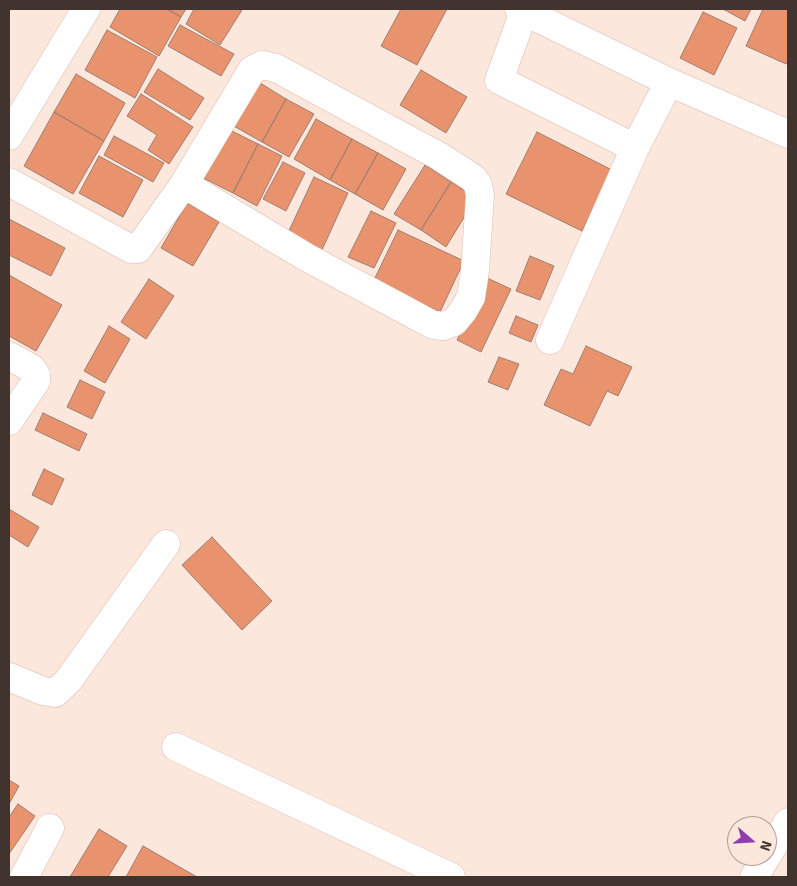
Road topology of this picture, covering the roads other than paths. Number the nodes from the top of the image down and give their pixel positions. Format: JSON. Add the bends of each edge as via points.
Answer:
{"nodes":[{"id":1,"x":86,"y":9,"type":"edge"},
{"id":2,"x":522,"y":9,"type":"edge"},
{"id":3,"x":669,"y":82,"type":"junction"},
{"id":4,"x":788,"y":134,"type":"edge"},
{"id":5,"x":9,"y":136,"type":"edge"},
{"id":6,"x":635,"y":148,"type":"junction"},
{"id":7,"x":9,"y":182,"type":"edge"},
{"id":8,"x":184,"y":184,"type":"junction"},
{"id":9,"x":550,"y":340,"type":"dead end"},
{"id":10,"x":9,"y":356,"type":"edge"},
{"id":11,"x":9,"y":421,"type":"edge"},
{"id":12,"x":166,"y":544,"type":"dead end"},
{"id":13,"x":9,"y":677,"type":"edge"},
{"id":14,"x":176,"y":747,"type":"dead end"},
{"id":15,"x":788,"y":822,"type":"edge"},
{"id":16,"x":50,"y":828,"type":"dead end"},
{"id":17,"x":777,"y":840,"type":"edge"},
{"id":18,"x":761,"y":866,"type":"edge"},
{"id":19,"x":24,"y":877,"type":"edge"},
{"id":20,"x":451,"y":877,"type":"edge"},
{"id":21,"x":754,"y":877,"type":"edge"}],
"edges":[{"from":1,"to":5,"type":"street"},
{"from":2,"to":3,"type":"street"},
{"from":2,"to":6,"type":"street","via":[[499,80]]},
{"from":3,"to":4,"type":"street"},
{"from":3,"to":6,"type":"street"},
{"from":6,"to":9,"type":"street"},
{"from":7,"to":8,"type":"street","via":[[134,250],[138,249]]},
{"from":8,"to":8,"type":"street","via":[[306,257],[433,325],[454,322],[471,297],[480,195],[473,178],[439,156],[276,68],[262,65],[252,70]]},
{"from":10,"to":11,"type":"street","via":[[32,368],[36,381]]},
{"from":12,"to":13,"type":"street","via":[[68,681],[55,693]]},
{"from":14,"to":20,"type":"street"},
{"from":15,"to":17,"type":"street"},
{"from":16,"to":19,"type":"street"},
{"from":18,"to":21,"type":"street"}]}
